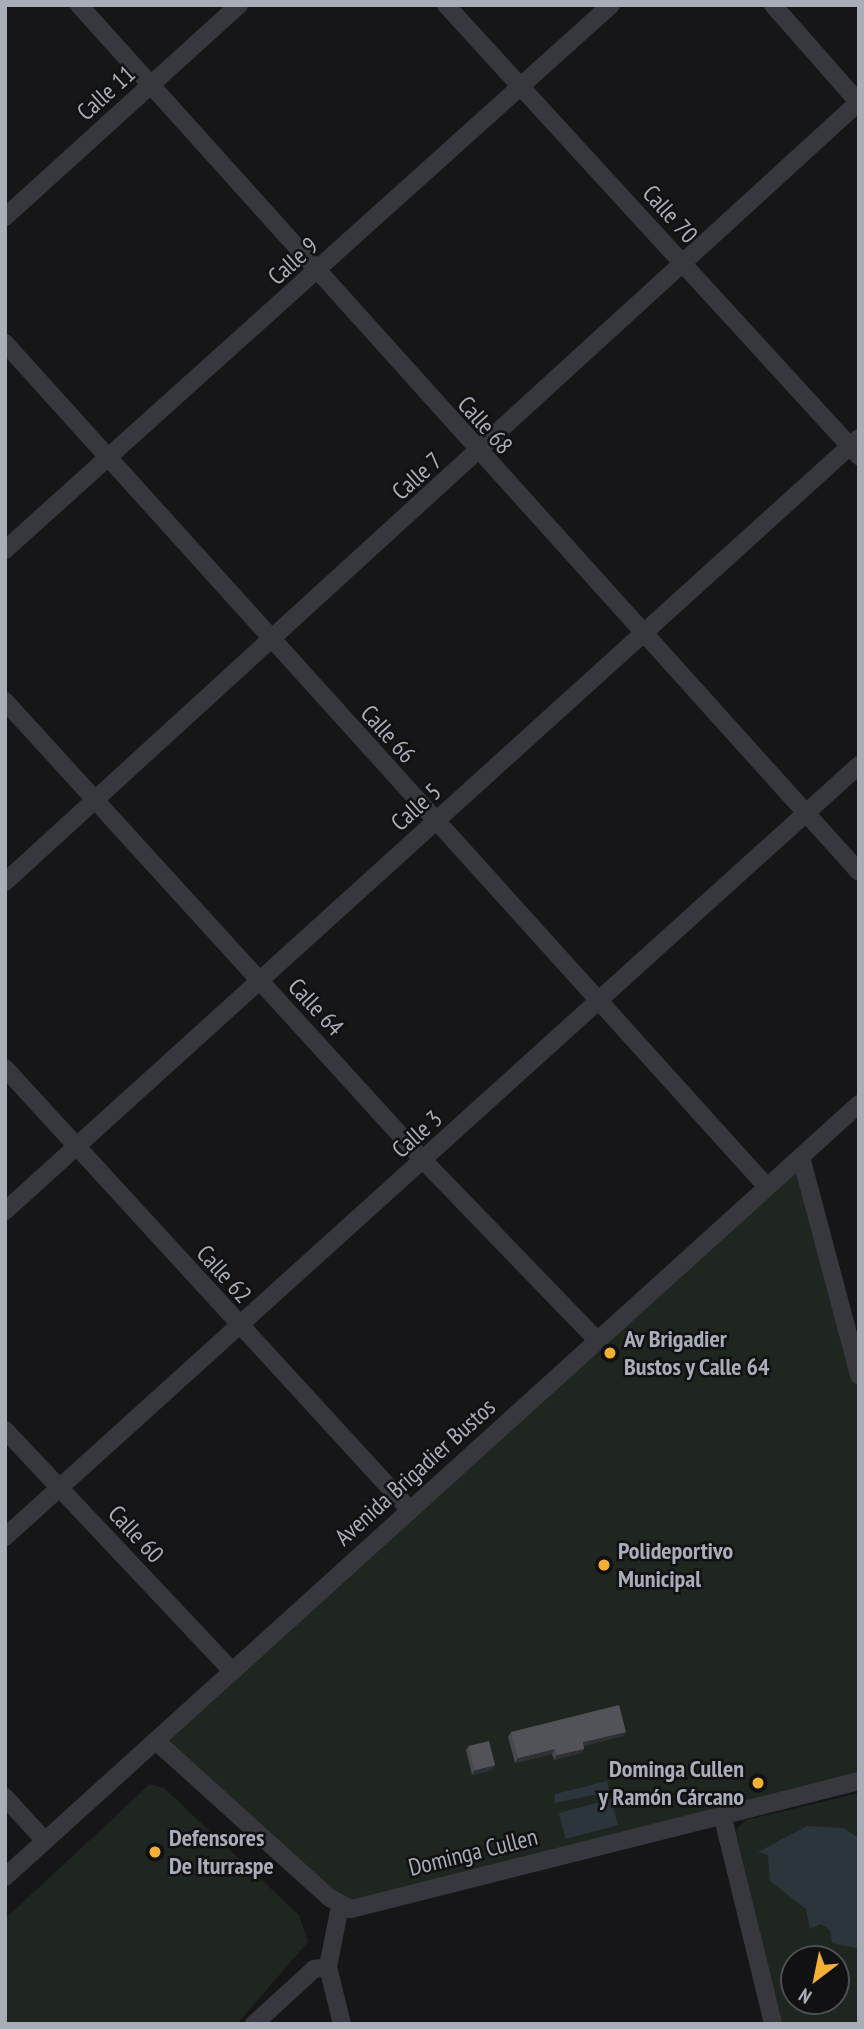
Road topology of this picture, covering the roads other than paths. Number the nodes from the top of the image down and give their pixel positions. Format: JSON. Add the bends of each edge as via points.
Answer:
{"nodes":[{"id":1,"x":79,"y":5,"type":"edge"},
{"id":2,"x":239,"y":5,"type":"edge"},
{"id":3,"x":446,"y":5,"type":"edge"},
{"id":4,"x":611,"y":5,"type":"edge"},
{"id":5,"x":773,"y":5,"type":"edge"},
{"id":6,"x":151,"y":85,"type":"junction"},
{"id":7,"x":520,"y":87,"type":"junction"},
{"id":8,"x":859,"y":102,"type":"edge"},
{"id":9,"x":5,"y":216,"type":"edge"},
{"id":10,"x":682,"y":264,"type":"junction"},
{"id":11,"x":317,"y":273,"type":"junction"},
{"id":12,"x":5,"y":343,"type":"edge"},
{"id":13,"x":856,"y":447,"type":"edge"},
{"id":14,"x":478,"y":454,"type":"junction"},
{"id":15,"x":110,"y":458,"type":"junction"},
{"id":16,"x":5,"y":550,"type":"edge"},
{"id":17,"x":642,"y":635,"type":"junction"},
{"id":18,"x":271,"y":643,"type":"junction"},
{"id":19,"x":5,"y":701,"type":"edge"},
{"id":20,"x":859,"y":765,"type":"edge"},
{"id":21,"x":95,"y":802,"type":"junction"},
{"id":22,"x":806,"y":814,"type":"junction"},
{"id":23,"x":435,"y":822,"type":"junction"},
{"id":24,"x":859,"y":872,"type":"edge"},
{"id":25,"x":5,"y":882,"type":"edge"},
{"id":26,"x":260,"y":983,"type":"junction"},
{"id":27,"x":599,"y":1002,"type":"junction"},
{"id":28,"x":5,"y":1068,"type":"edge"},
{"id":29,"x":859,"y":1104,"type":"edge"},
{"id":30,"x":75,"y":1147,"type":"junction"},
{"id":31,"x":801,"y":1157,"type":"junction"},
{"id":32,"x":424,"y":1161,"type":"junction"},
{"id":33,"x":767,"y":1187,"type":"junction"},
{"id":34,"x":5,"y":1210,"type":"edge"},
{"id":35,"x":851,"y":1304,"type":"edge"},
{"id":36,"x":237,"y":1325,"type":"junction"},
{"id":37,"x":597,"y":1340,"type":"junction"},
{"id":38,"x":859,"y":1375,"type":"edge"},
{"id":39,"x":5,"y":1430,"type":"edge"},
{"id":40,"x":58,"y":1487,"type":"junction"},
{"id":41,"x":410,"y":1510,"type":"junction"},
{"id":42,"x":5,"y":1536,"type":"edge"},
{"id":43,"x":232,"y":1671,"type":"junction"},
{"id":44,"x":156,"y":1741,"type":"junction"},
{"id":45,"x":859,"y":1782,"type":"edge"},
{"id":46,"x":5,"y":1797,"type":"edge"},
{"id":47,"x":722,"y":1814,"type":"junction"},
{"id":48,"x":46,"y":1841,"type":"junction"},
{"id":49,"x":5,"y":1877,"type":"edge"},
{"id":50,"x":340,"y":1906,"type":"junction"},
{"id":51,"x":328,"y":1967,"type":"junction"},
{"id":52,"x":254,"y":2024,"type":"edge"},
{"id":53,"x":342,"y":2024,"type":"edge"},
{"id":54,"x":773,"y":2024,"type":"edge"}],
"edges":[{"from":1,"to":6,"type":"street","name":"Calle 68"},
{"from":2,"to":6,"type":"street","name":"Calle 11"},
{"from":3,"to":7,"type":"street","name":"Calle 70"},
{"from":4,"to":7,"type":"street","name":"Calle 9"},
{"from":5,"to":8,"type":"street"},
{"from":6,"to":9,"type":"street","name":"Calle 11"},
{"from":6,"to":11,"type":"street","name":"Calle 68"},
{"from":7,"to":10,"type":"street","name":"Calle 70"},
{"from":7,"to":11,"type":"street","name":"Calle 9"},
{"from":8,"to":10,"type":"street","name":"Calle 7"},
{"from":10,"to":13,"type":"street","name":"Calle 70"},
{"from":10,"to":14,"type":"street","name":"Calle 7"},
{"from":11,"to":14,"type":"street","name":"Calle 68"},
{"from":11,"to":15,"type":"street","name":"Calle 9"},
{"from":12,"to":15,"type":"street","name":"Calle 66"},
{"from":13,"to":17,"type":"street","name":"Calle 5"},
{"from":14,"to":17,"type":"street","name":"Calle 68"},
{"from":14,"to":18,"type":"street","name":"Calle 7"},
{"from":15,"to":16,"type":"street","name":"Calle 9"},
{"from":15,"to":18,"type":"street","name":"Calle 66"},
{"from":17,"to":22,"type":"street","name":"Calle 68"},
{"from":17,"to":23,"type":"street","name":"Calle 5"},
{"from":18,"to":21,"type":"street","name":"Calle 7"},
{"from":18,"to":23,"type":"street","name":"Calle 66"},
{"from":19,"to":21,"type":"street","name":"Calle 64"},
{"from":20,"to":22,"type":"street","name":"Calle 3"},
{"from":21,"to":25,"type":"street","name":"Calle 7"},
{"from":21,"to":26,"type":"street","name":"Calle 64"},
{"from":22,"to":24,"type":"street","name":"Calle 68"},
{"from":22,"to":27,"type":"street","name":"Calle 3"},
{"from":23,"to":26,"type":"street","name":"Calle 5"},
{"from":23,"to":27,"type":"street","name":"Calle 66"},
{"from":26,"to":30,"type":"street","name":"Calle 5"},
{"from":26,"to":32,"type":"street","name":"Calle 64"},
{"from":27,"to":32,"type":"street","name":"Calle 3"},
{"from":27,"to":33,"type":"street","name":"Calle 66"},
{"from":28,"to":30,"type":"street","name":"Calle 62"},
{"from":29,"to":31,"type":"street","name":"Avenida Brigadier Bustos"},
{"from":30,"to":34,"type":"street","name":"Calle 5"},
{"from":30,"to":36,"type":"street","name":"Calle 62"},
{"from":31,"to":33,"type":"street","name":"Avenida Brigadier Bustos"},
{"from":31,"to":35,"type":"street"},
{"from":32,"to":36,"type":"street","name":"Calle 3"},
{"from":32,"to":37,"type":"street","name":"Calle 64"},
{"from":33,"to":37,"type":"street","name":"Avenida Brigadier Bustos"},
{"from":35,"to":38,"type":"street"},
{"from":36,"to":40,"type":"street","name":"Calle 3"},
{"from":36,"to":41,"type":"street","name":"Calle 62"},
{"from":37,"to":41,"type":"street","name":"Avenida Brigadier Bustos"},
{"from":39,"to":40,"type":"street","name":"Calle 60"},
{"from":40,"to":42,"type":"street","name":"Calle 3"},
{"from":40,"to":43,"type":"street","name":"Calle 60"},
{"from":41,"to":43,"type":"street","name":"Avenida Brigadier Bustos"},
{"from":43,"to":44,"type":"street","name":"Avenida Brigadier Bustos"},
{"from":44,"to":48,"type":"street","name":"Avenida Brigadier Bustos"},
{"from":44,"to":50,"type":"street"},
{"from":45,"to":47,"type":"street","name":"Dominga Cullen"},
{"from":46,"to":48,"type":"street"},
{"from":47,"to":50,"type":"street","name":"Dominga Cullen","via":[[351,1909]]},
{"from":47,"to":54,"type":"street"},
{"from":48,"to":49,"type":"street","name":"Avenida Brigadier Bustos"},
{"from":50,"to":51,"type":"street"},
{"from":51,"to":52,"type":"street","via":[[314,1969]]},
{"from":51,"to":53,"type":"street"}]}
